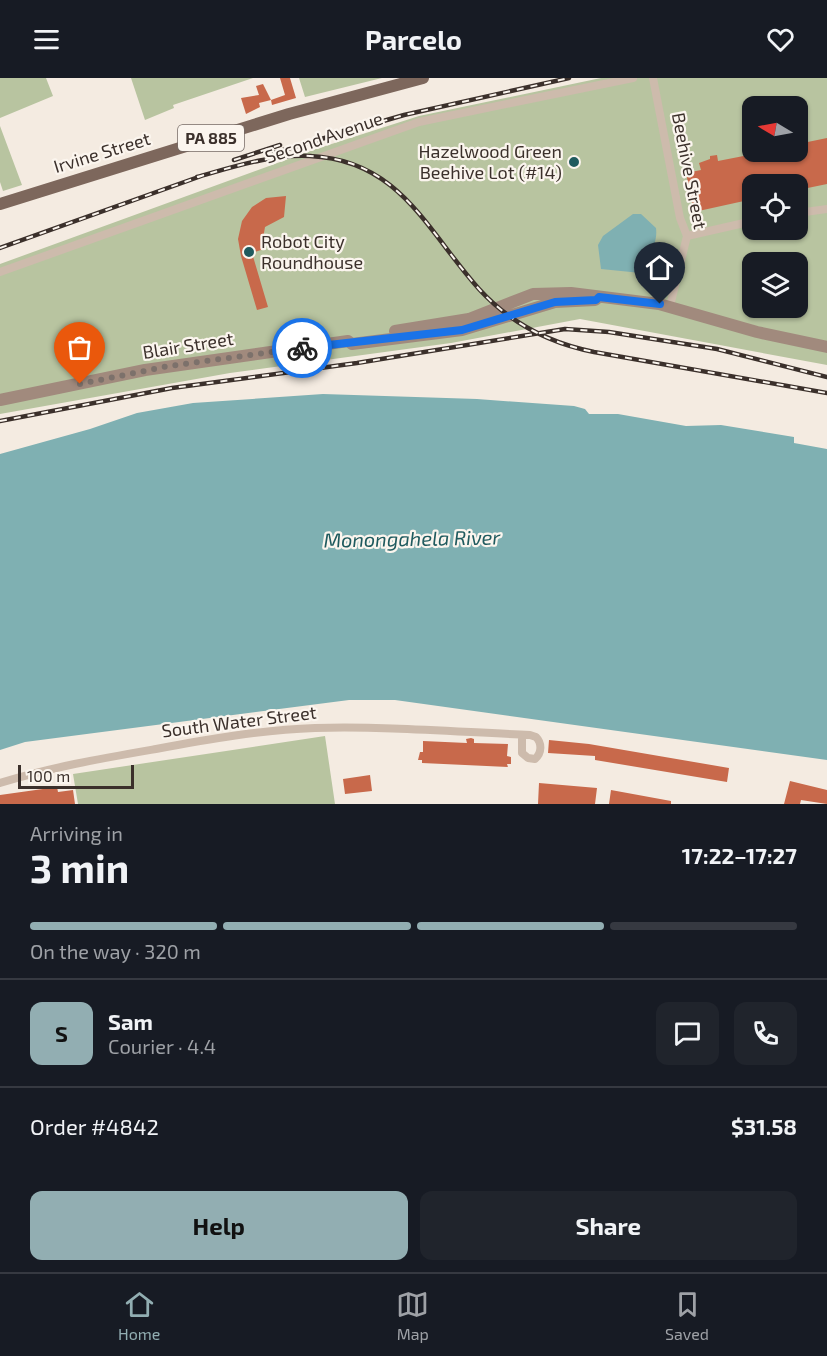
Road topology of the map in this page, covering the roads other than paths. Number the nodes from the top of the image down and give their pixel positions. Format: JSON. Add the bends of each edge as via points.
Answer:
{"nodes":[{"id":1,"x":423,"y":78,"type":"edge"},
{"id":2,"x":633,"y":78,"type":"edge"},
{"id":3,"x":653,"y":78,"type":"edge"},
{"id":4,"x":0,"y":204,"type":"edge"},
{"id":5,"x":827,"y":209,"type":"edge"},
{"id":6,"x":808,"y":212,"type":"edge"},
{"id":7,"x":742,"y":224,"type":"edge"},
{"id":8,"x":687,"y":236,"type":"junction"},
{"id":9,"x":0,"y":272,"type":"edge"},
{"id":10,"x":670,"y":306,"type":"junction"},
{"id":11,"x":827,"y":347,"type":"edge"},
{"id":12,"x":0,"y":400,"type":"edge"},
{"id":13,"x":522,"y":735,"type":"dead end"},
{"id":14,"x":0,"y":783,"type":"edge"}],
"edges":[{"from":1,"to":4,"type":"main road","name":"Irvine Street","number":"PA 885","via":[[289,114]]},
{"from":2,"to":9,"type":"street","name":"Second Avenue","via":[[419,122]]},
{"from":3,"to":8,"type":"street","name":"Beehive Street","via":[[680,218]]},
{"from":5,"to":6,"type":"street"},
{"from":7,"to":8,"type":"street"},
{"from":8,"to":10,"type":"street","name":"Beehive Street"},
{"from":10,"to":11,"type":"street","name":"Blair Street","via":[[757,332]]},
{"from":10,"to":12,"type":"street","name":"Blair Street","via":[[596,294],[533,294],[469,319],[146,370]]},
{"from":13,"to":14,"type":"street","name":"South Water Street","via":[[353,728],[280,730],[103,758]]}]}
